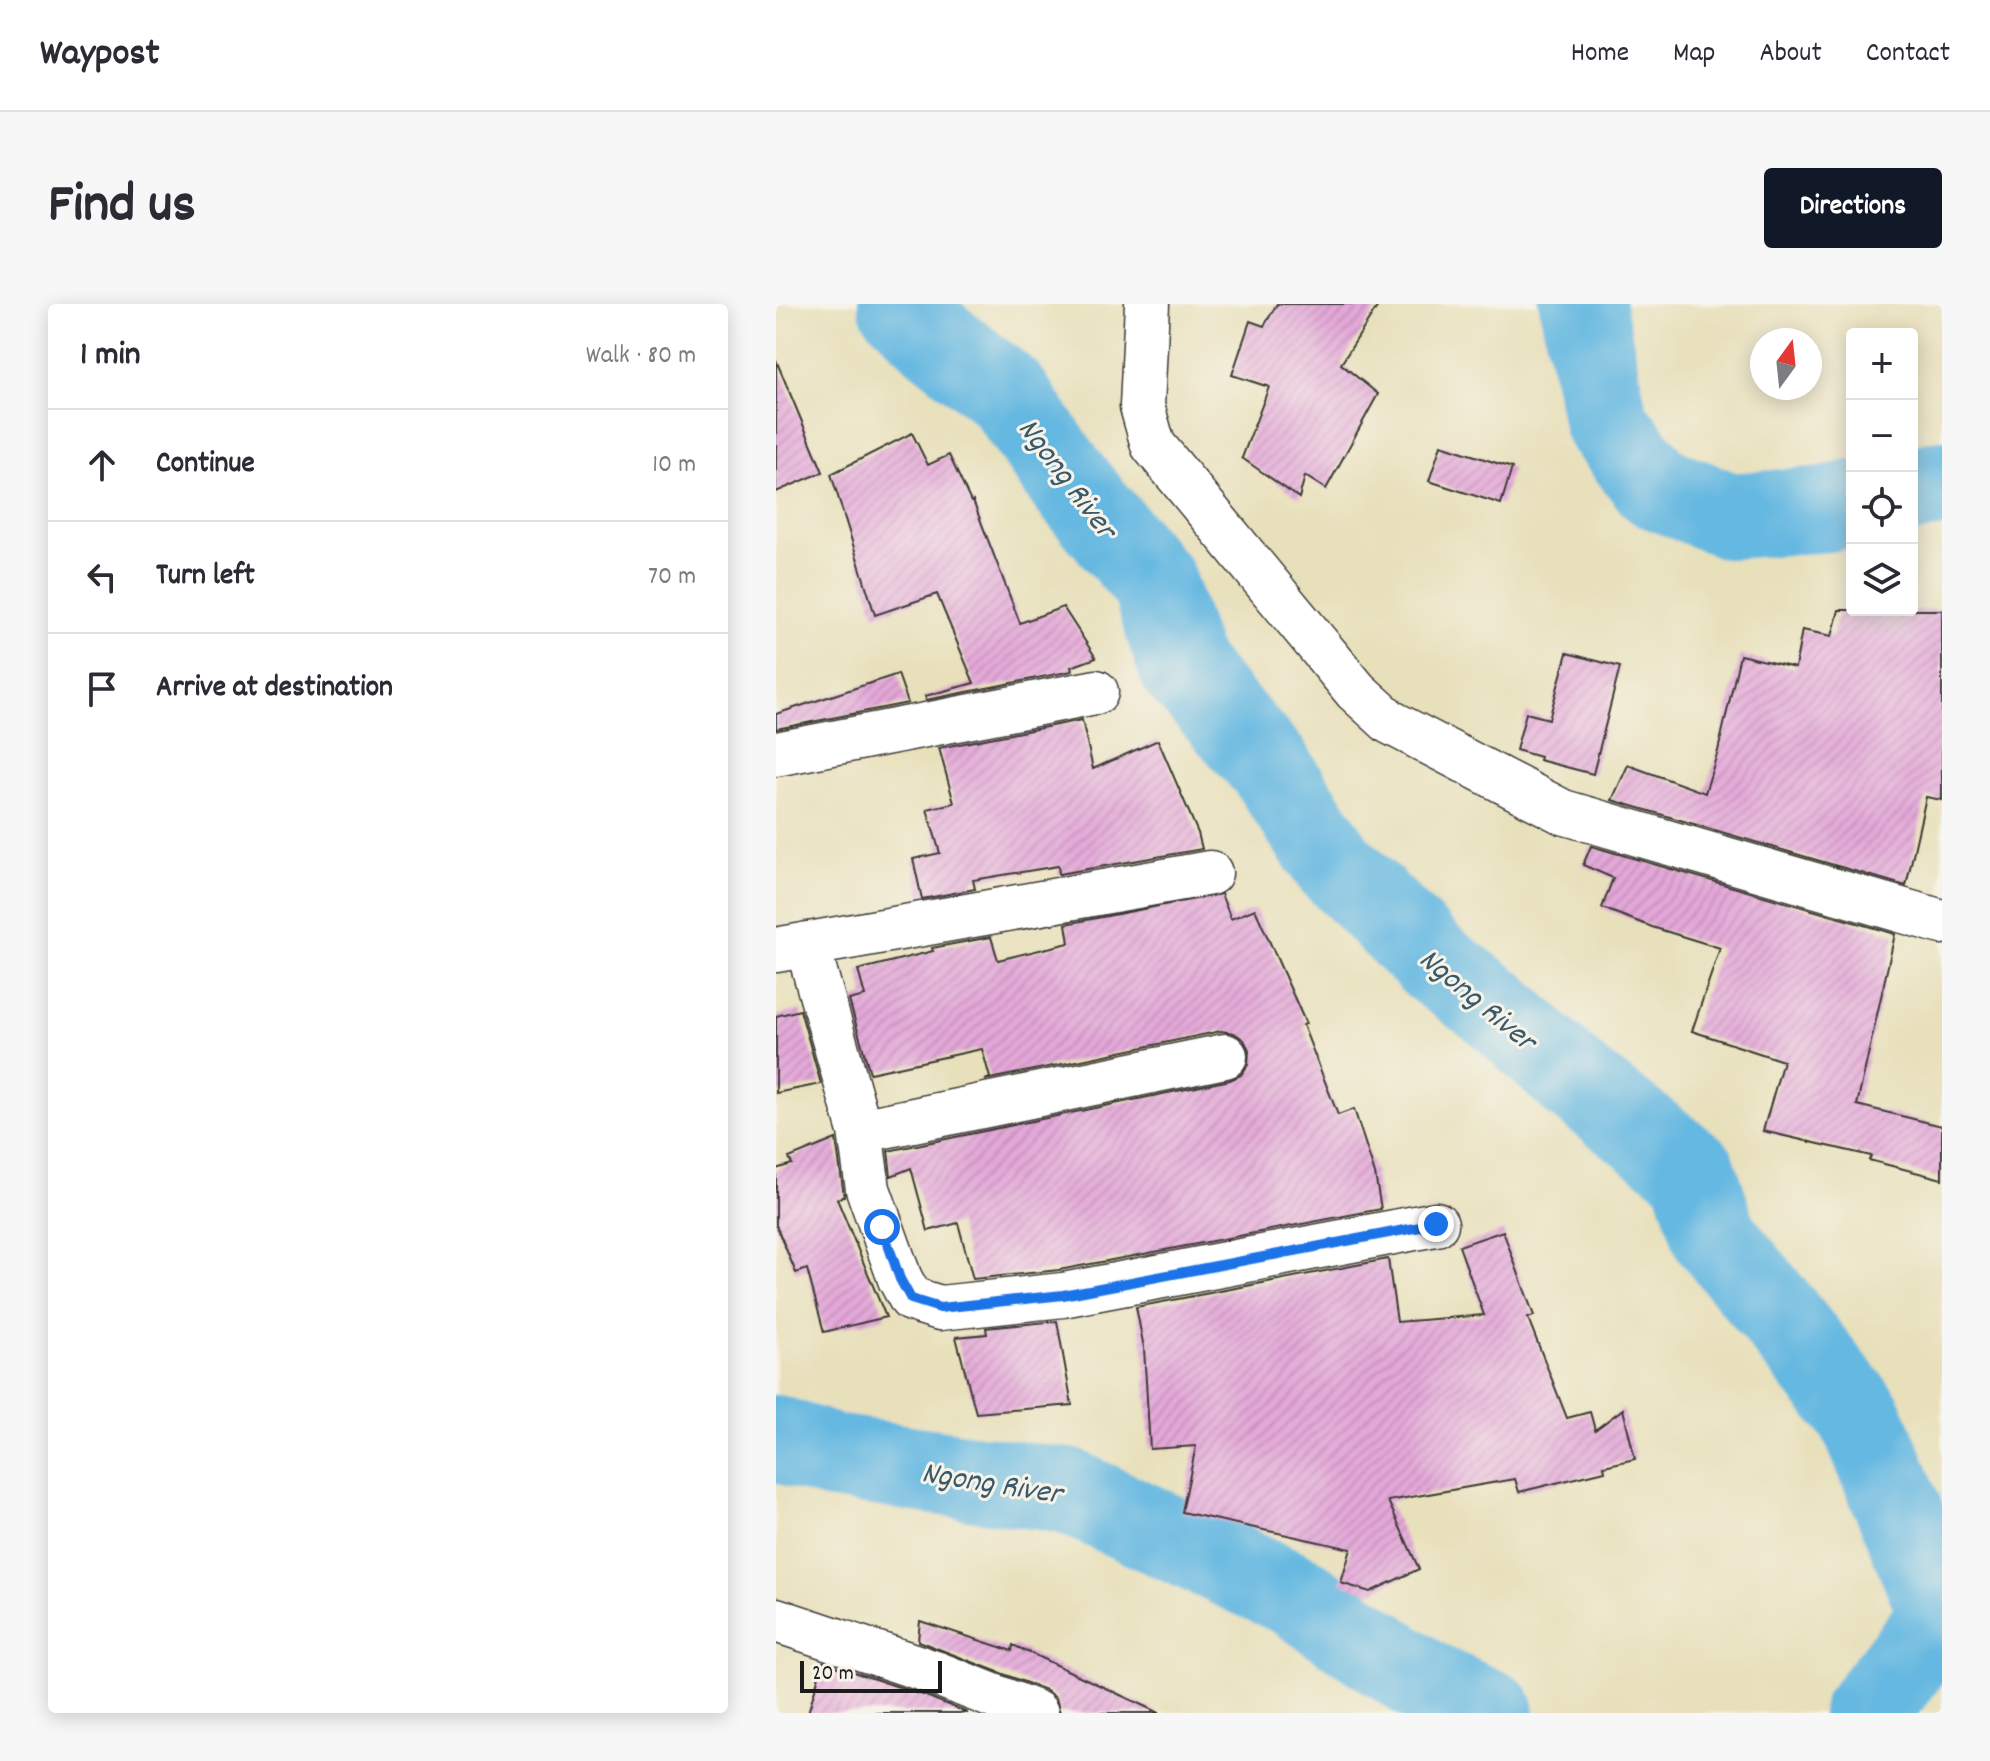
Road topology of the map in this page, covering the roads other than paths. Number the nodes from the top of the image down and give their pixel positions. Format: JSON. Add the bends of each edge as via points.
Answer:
{"nodes":[{"id":1,"x":1147,"y":304,"type":"edge"},
{"id":2,"x":1096,"y":692,"type":"dead end"},
{"id":3,"x":776,"y":754,"type":"edge"},
{"id":4,"x":1210,"y":873,"type":"dead end"},
{"id":5,"x":1942,"y":922,"type":"edge"},
{"id":6,"x":792,"y":947,"type":"edge"},
{"id":7,"x":1225,"y":1056,"type":"dead end"},
{"id":8,"x":860,"y":1131,"type":"junction"},
{"id":9,"x":1436,"y":1224,"type":"dead end"},
{"id":10,"x":776,"y":1620,"type":"edge"},
{"id":11,"x":1036,"y":1713,"type":"edge"}],
"edges":[{"from":1,"to":5,"type":"street","via":[[1142,406],[1153,445],[1356,691],[1390,722],[1563,812]]},
{"from":2,"to":3,"type":"street"},
{"from":4,"to":6,"type":"street"},
{"from":6,"to":8,"type":"street"},
{"from":7,"to":8,"type":"street"},
{"from":8,"to":9,"type":"street","via":[[868,1189],[900,1279],[911,1299],[940,1308],[1063,1295]]},
{"from":10,"to":11,"type":"street"}]}
